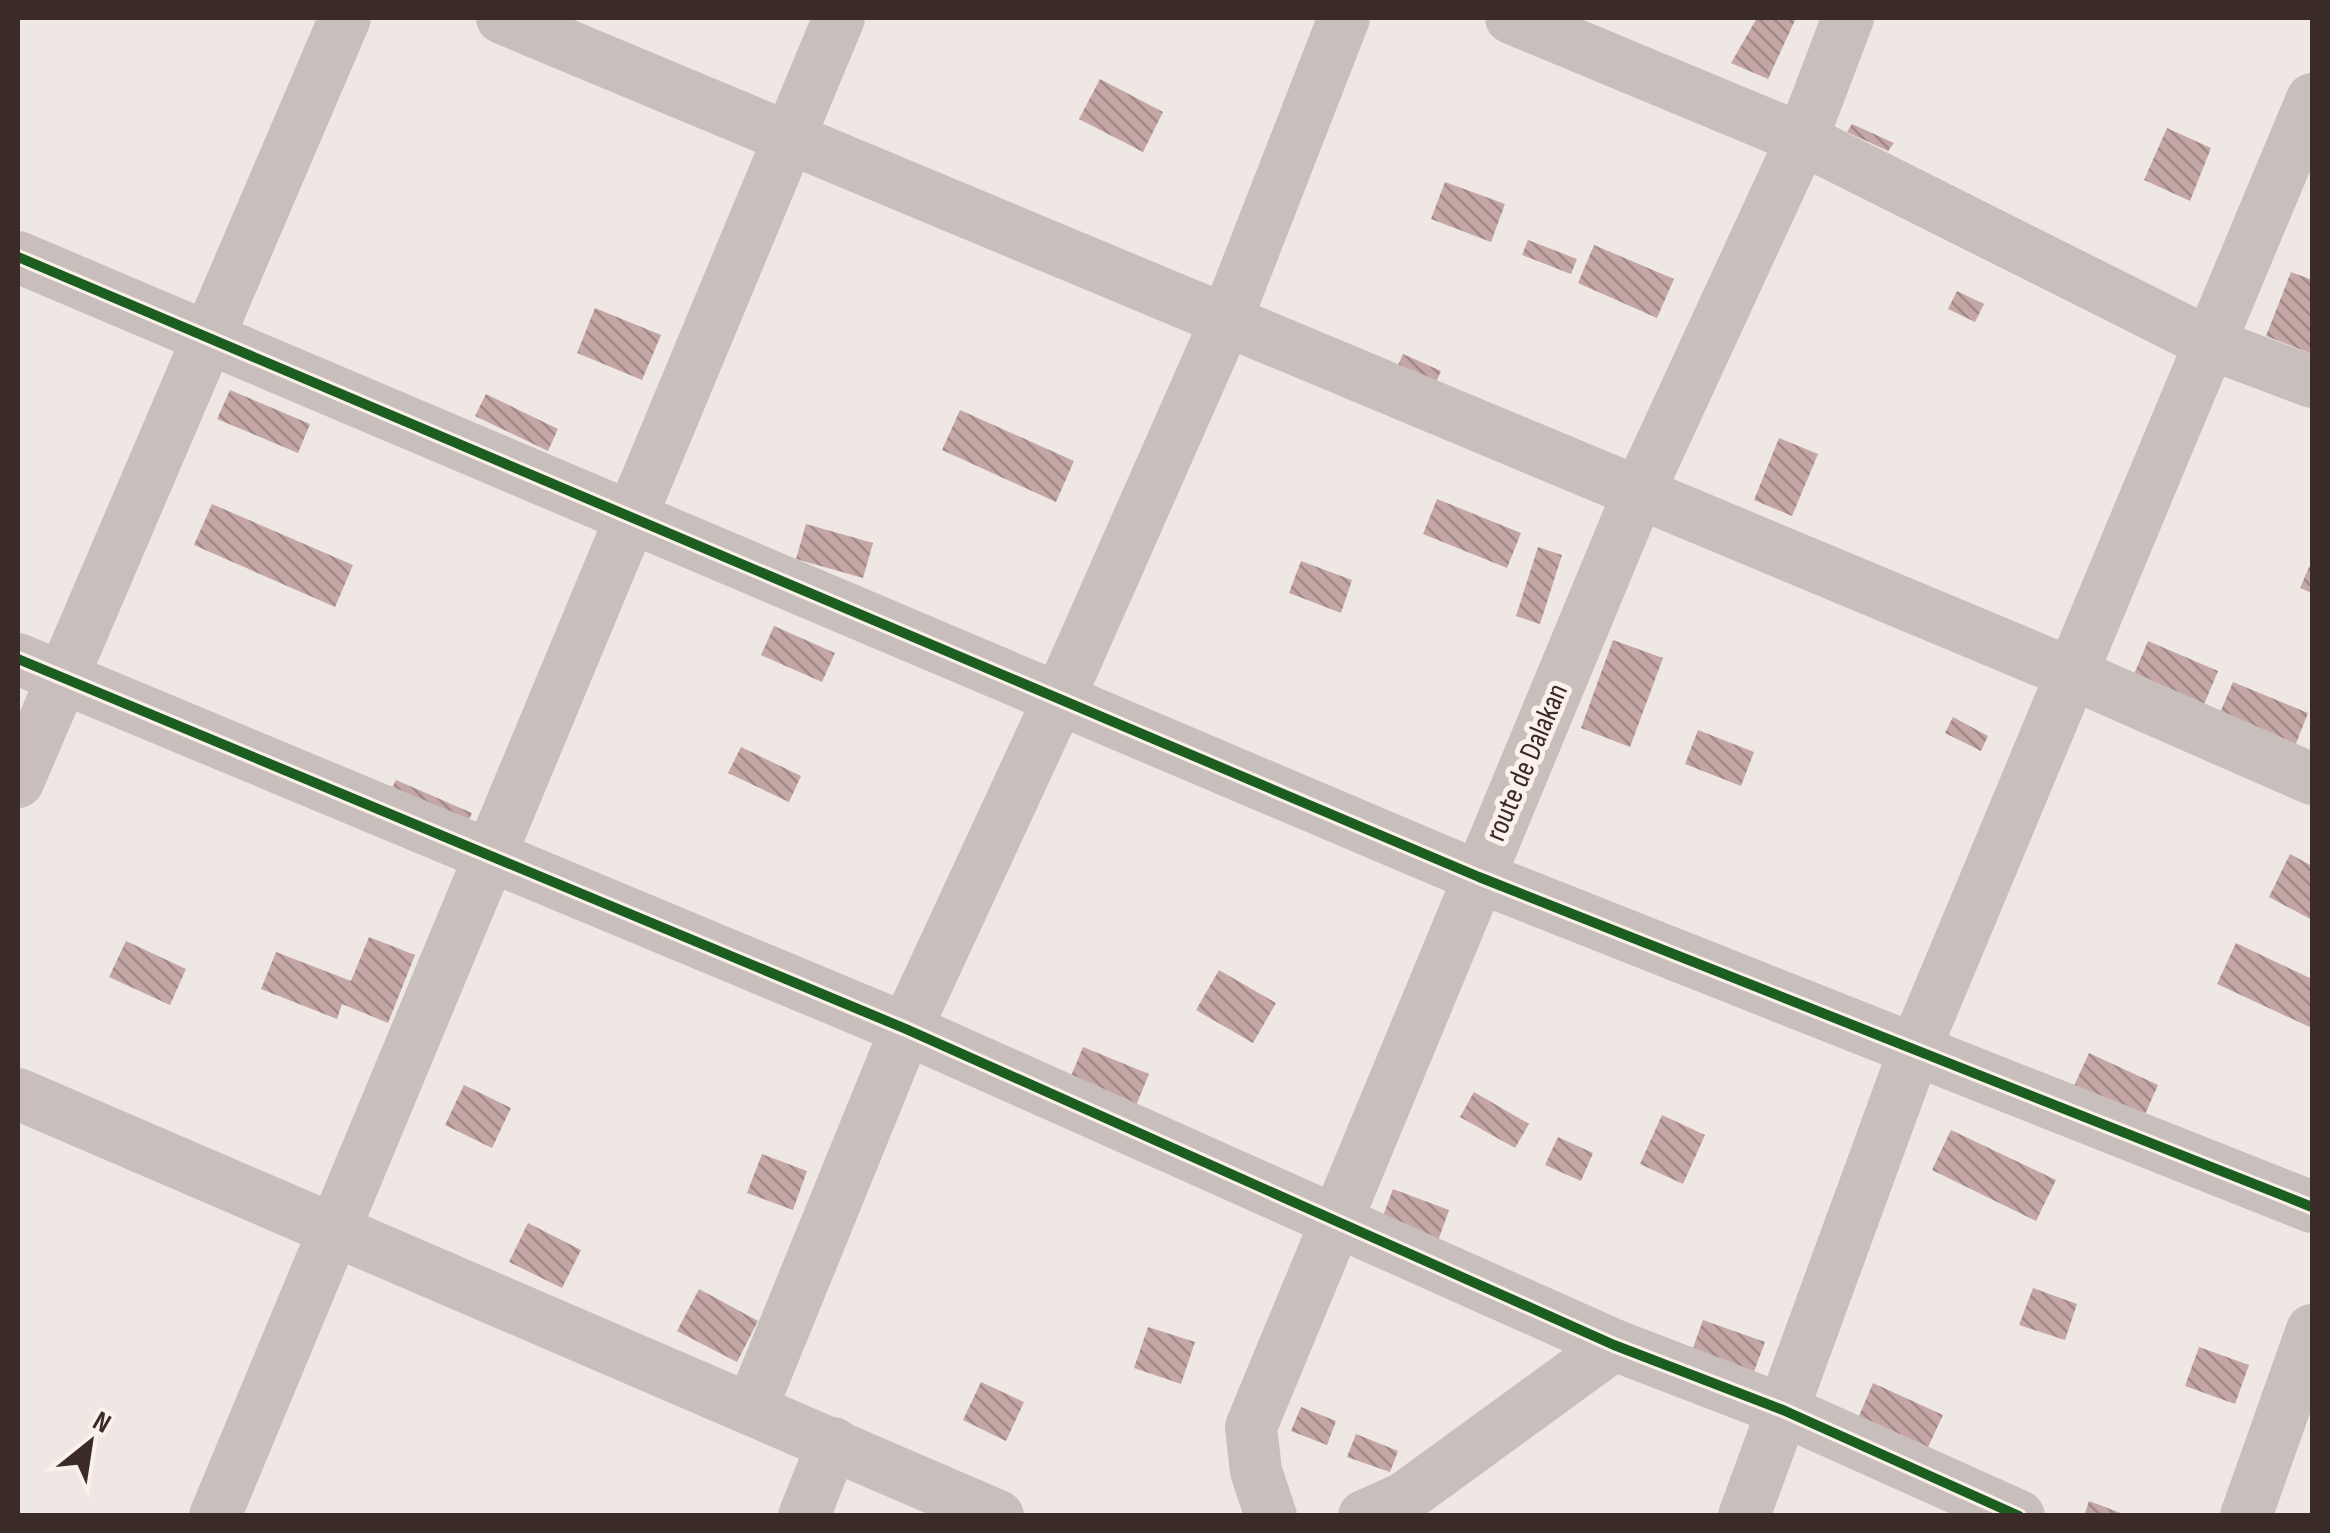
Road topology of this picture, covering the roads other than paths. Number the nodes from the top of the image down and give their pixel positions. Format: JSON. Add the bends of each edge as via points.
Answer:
{"nodes":[{"id":1,"x":345,"y":18,"type":"edge"},
{"id":2,"x":502,"y":18,"type":"edge"},
{"id":3,"x":840,"y":18,"type":"edge"},
{"id":4,"x":1344,"y":18,"type":"edge"},
{"id":5,"x":1511,"y":18,"type":"edge"},
{"id":6,"x":1848,"y":18,"type":"edge"},
{"id":7,"x":2312,"y":99,"type":"edge"},
{"id":8,"x":787,"y":139,"type":"junction"},
{"id":9,"x":1802,"y":139,"type":"junction"},
{"id":10,"x":18,"y":258,"type":"edge"},
{"id":11,"x":1225,"y":323,"type":"junction"},
{"id":12,"x":207,"y":338,"type":"junction"},
{"id":13,"x":2211,"y":344,"type":"junction"},
{"id":14,"x":2312,"y":382,"type":"edge"},
{"id":15,"x":1639,"y":492,"type":"junction"},
{"id":16,"x":631,"y":520,"type":"junction"},
{"id":17,"x":40,"y":668,"type":"edge"},
{"id":18,"x":2073,"y":674,"type":"junction"},
{"id":19,"x":1058,"y":700,"type":"junction"},
{"id":20,"x":2312,"y":779,"type":"edge"},
{"id":21,"x":18,"y":782,"type":"edge"},
{"id":22,"x":490,"y":855,"type":"junction"},
{"id":23,"x":1479,"y":877,"type":"junction"},
{"id":24,"x":906,"y":1028,"type":"junction"},
{"id":25,"x":1915,"y":1049,"type":"junction"},
{"id":26,"x":18,"y":1094,"type":"edge"},
{"id":27,"x":2312,"y":1207,"type":"edge"},
{"id":28,"x":1337,"y":1218,"type":"junction"},
{"id":29,"x":334,"y":1227,"type":"junction"},
{"id":30,"x":2312,"y":1330,"type":"edge"},
{"id":31,"x":1614,"y":1344,"type":"junction"},
{"id":32,"x":752,"y":1407,"type":"junction"},
{"id":33,"x":1783,"y":1410,"type":"junction"},
{"id":34,"x":832,"y":1443,"type":"junction"},
{"id":35,"x":216,"y":1516,"type":"edge"},
{"id":36,"x":804,"y":1516,"type":"edge"},
{"id":37,"x":998,"y":1516,"type":"edge"},
{"id":38,"x":1272,"y":1516,"type":"edge"},
{"id":39,"x":1364,"y":1516,"type":"edge"},
{"id":40,"x":1744,"y":1516,"type":"edge"},
{"id":41,"x":2019,"y":1516,"type":"edge"},
{"id":42,"x":2246,"y":1516,"type":"edge"}],
"edges":[{"from":1,"to":12,"type":"street"},
{"from":2,"to":8,"type":"street"},
{"from":3,"to":8,"type":"street"},
{"from":4,"to":11,"type":"street"},
{"from":5,"to":9,"type":"street"},
{"from":6,"to":9,"type":"street","name":"route de Dalakan"},
{"from":7,"to":13,"type":"street"},
{"from":8,"to":11,"type":"street"},
{"from":8,"to":16,"type":"street"},
{"from":9,"to":13,"type":"street"},
{"from":9,"to":15,"type":"street","name":"route de Dalakan"},
{"from":10,"to":12,"type":"street"},
{"from":11,"to":15,"type":"street"},
{"from":11,"to":19,"type":"street"},
{"from":12,"to":16,"type":"street"},
{"from":12,"to":17,"type":"street"},
{"from":13,"to":14,"type":"street"},
{"from":13,"to":18,"type":"street"},
{"from":15,"to":18,"type":"street"},
{"from":15,"to":23,"type":"street","name":"route de Dalakan"},
{"from":16,"to":19,"type":"street"},
{"from":16,"to":22,"type":"street"},
{"from":17,"to":21,"type":"street"},
{"from":17,"to":22,"type":"street"},
{"from":18,"to":20,"type":"street"},
{"from":18,"to":25,"type":"street"},
{"from":19,"to":23,"type":"street"},
{"from":19,"to":24,"type":"street"},
{"from":22,"to":24,"type":"street"},
{"from":22,"to":29,"type":"street"},
{"from":23,"to":25,"type":"street"},
{"from":23,"to":28,"type":"street","name":"route de Dalakan"},
{"from":24,"to":28,"type":"street"},
{"from":24,"to":32,"type":"street"},
{"from":25,"to":27,"type":"street"},
{"from":25,"to":33,"type":"street"},
{"from":26,"to":29,"type":"street"},
{"from":28,"to":31,"type":"street"},
{"from":28,"to":38,"type":"street","name":"route de Dalakan","via":[[1251,1427],[1256,1470]]},
{"from":29,"to":32,"type":"street"},
{"from":29,"to":35,"type":"street"},
{"from":30,"to":42,"type":"street"},
{"from":31,"to":33,"type":"street"},
{"from":31,"to":39,"type":"street","via":[[1404,1498]]},
{"from":32,"to":34,"type":"street"},
{"from":33,"to":40,"type":"street"},
{"from":33,"to":41,"type":"street"},
{"from":34,"to":36,"type":"street"},
{"from":34,"to":37,"type":"street"}]}
